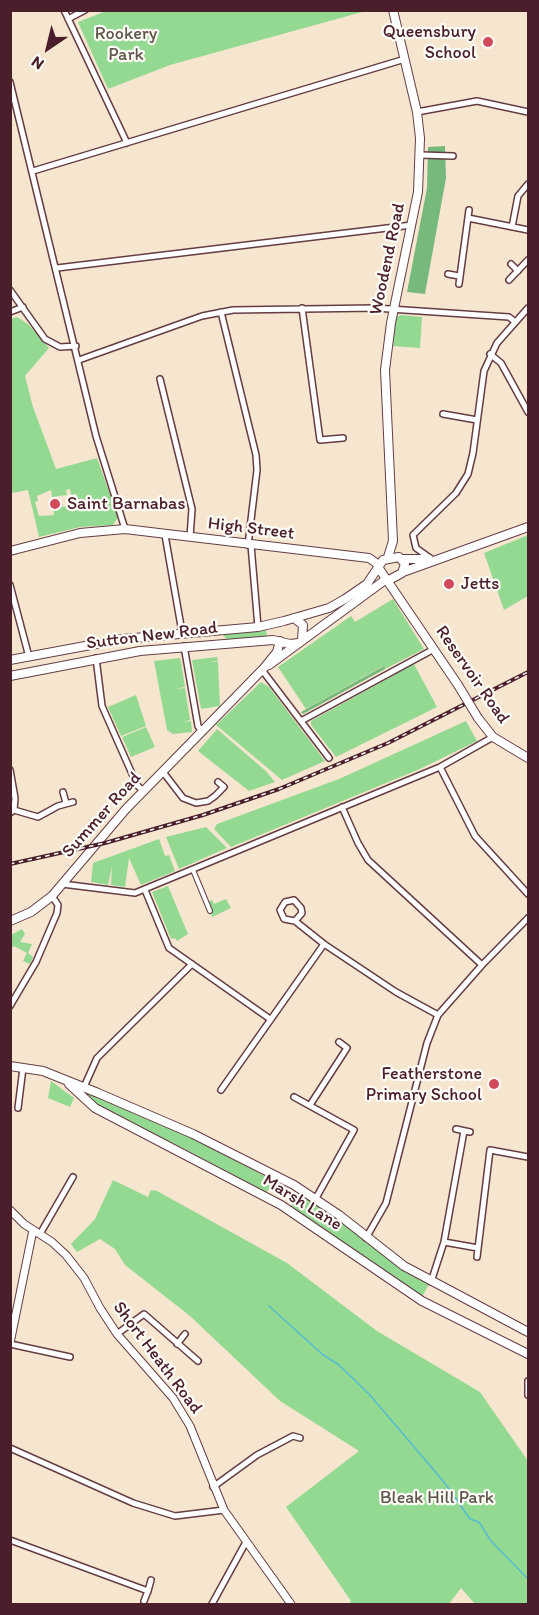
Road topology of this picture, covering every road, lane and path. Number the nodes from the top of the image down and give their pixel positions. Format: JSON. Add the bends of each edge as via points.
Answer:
{"nodes":[{"id":1,"x":64,"y":10,"type":"edge"},
{"id":2,"x":85,"y":10,"type":"edge"},
{"id":3,"x":393,"y":10,"type":"edge"},
{"id":4,"x":68,"y":19,"type":"junction"},
{"id":5,"x":405,"y":59,"type":"junction"},
{"id":6,"x":10,"y":82,"type":"edge"},
{"id":7,"x":417,"y":112,"type":"junction"},
{"id":8,"x":528,"y":112,"type":"edge"},
{"id":9,"x":128,"y":143,"type":"junction"},
{"id":10,"x":420,"y":155,"type":"junction"},
{"id":11,"x":453,"y":156,"type":"dead end"},
{"id":12,"x":33,"y":171,"type":"junction"},
{"id":13,"x":528,"y":184,"type":"edge"},
{"id":14,"x":469,"y":210,"type":"dead end"},
{"id":15,"x":468,"y":218,"type":"junction"},
{"id":16,"x":412,"y":225,"type":"junction"},
{"id":17,"x":512,"y":227,"type":"junction"},
{"id":18,"x":528,"y":230,"type":"edge"},
{"id":19,"x":528,"y":260,"type":"edge"},
{"id":20,"x":511,"y":264,"type":"dead end"},
{"id":21,"x":57,"y":268,"type":"junction"},
{"id":22,"x":518,"y":271,"type":"junction"},
{"id":23,"x":448,"y":274,"type":"dead end"},
{"id":24,"x":459,"y":276,"type":"junction"},
{"id":25,"x":509,"y":280,"type":"dead end"},
{"id":26,"x":459,"y":284,"type":"dead end"},
{"id":27,"x":10,"y":290,"type":"edge"},
{"id":28,"x":23,"y":307,"type":"junction"},
{"id":29,"x":302,"y":308,"type":"junction"},
{"id":30,"x":528,"y":308,"type":"edge"},
{"id":31,"x":393,"y":310,"type":"junction"},
{"id":32,"x":10,"y":312,"type":"edge"},
{"id":33,"x":221,"y":312,"type":"junction"},
{"id":34,"x":514,"y":321,"type":"junction"},
{"id":35,"x":76,"y":346,"type":"junction"},
{"id":36,"x":490,"y":354,"type":"junction"},
{"id":37,"x":79,"y":360,"type":"junction"},
{"id":38,"x":160,"y":379,"type":"dead end"},
{"id":39,"x":446,"y":412,"type":"dead end"},
{"id":40,"x":528,"y":412,"type":"edge"},
{"id":41,"x":477,"y":420,"type":"junction"},
{"id":42,"x":343,"y":438,"type":"dead end"},
{"id":43,"x":392,"y":516,"type":"junction"},
{"id":44,"x":528,"y":527,"type":"edge"},
{"id":45,"x":125,"y":529,"type":"junction"},
{"id":46,"x":165,"y":535,"type":"junction"},
{"id":47,"x":190,"y":537,"type":"junction"},
{"id":48,"x":249,"y":545,"type":"junction"},
{"id":49,"x":10,"y":551,"type":"edge"},
{"id":50,"x":455,"y":555,"type":"junction"},
{"id":51,"x":388,"y":557,"type":"junction"},
{"id":52,"x":401,"y":558,"type":"junction"},
{"id":53,"x":431,"y":559,"type":"junction"},
{"id":54,"x":378,"y":566,"type":"junction"},
{"id":55,"x":402,"y":573,"type":"junction"},
{"id":56,"x":386,"y":581,"type":"junction"},
{"id":57,"x":10,"y":585,"type":"edge"},
{"id":58,"x":399,"y":598,"type":"junction"},
{"id":59,"x":294,"y":618,"type":"junction"},
{"id":60,"x":284,"y":621,"type":"junction"},
{"id":61,"x":258,"y":627,"type":"junction"},
{"id":62,"x":182,"y":632,"type":"junction"},
{"id":63,"x":280,"y":641,"type":"junction"},
{"id":64,"x":301,"y":641,"type":"junction"},
{"id":65,"x":184,"y":646,"type":"junction"},
{"id":66,"x":434,"y":649,"type":"junction"},
{"id":67,"x":29,"y":657,"type":"junction"},
{"id":68,"x":96,"y":658,"type":"junction"},
{"id":69,"x":10,"y":660,"type":"edge"},
{"id":70,"x":263,"y":669,"type":"junction"},
{"id":71,"x":10,"y":676,"type":"edge"},
{"id":72,"x":301,"y":721,"type":"junction"},
{"id":73,"x":202,"y":732,"type":"junction"},
{"id":74,"x":493,"y":737,"type":"junction"},
{"id":75,"x":329,"y":758,"type":"dead end"},
{"id":76,"x":528,"y":758,"type":"edge"},
{"id":77,"x":440,"y":766,"type":"junction"},
{"id":78,"x":10,"y":770,"type":"edge"},
{"id":79,"x":163,"y":772,"type":"junction"},
{"id":80,"x":218,"y":782,"type":"dead end"},
{"id":81,"x":63,"y":792,"type":"dead end"},
{"id":82,"x":143,"y":792,"type":"junction"},
{"id":83,"x":73,"y":802,"type":"dead end"},
{"id":84,"x":66,"y":803,"type":"junction"},
{"id":85,"x":342,"y":807,"type":"junction"},
{"id":86,"x":12,"y":811,"type":"edge"},
{"id":87,"x":193,"y":870,"type":"junction"},
{"id":88,"x":62,"y":884,"type":"junction"},
{"id":89,"x":145,"y":890,"type":"junction"},
{"id":90,"x":528,"y":894,"type":"edge"},
{"id":91,"x":52,"y":896,"type":"junction"},
{"id":92,"x":210,"y":911,"type":"dead end"},
{"id":93,"x":528,"y":918,"type":"edge"},
{"id":94,"x":10,"y":921,"type":"edge"},
{"id":95,"x":296,"y":921,"type":"junction"},
{"id":96,"x":324,"y":944,"type":"junction"},
{"id":97,"x":192,"y":964,"type":"junction"},
{"id":98,"x":482,"y":965,"type":"junction"},
{"id":99,"x":10,"y":1006,"type":"edge"},
{"id":100,"x":438,"y":1015,"type":"junction"},
{"id":101,"x":270,"y":1019,"type":"junction"},
{"id":102,"x":339,"y":1042,"type":"dead end"},
{"id":103,"x":10,"y":1066,"type":"edge"},
{"id":104,"x":23,"y":1068,"type":"junction"},
{"id":105,"x":61,"y":1078,"type":"junction"},
{"id":106,"x":84,"y":1087,"type":"junction"},
{"id":107,"x":221,"y":1090,"type":"dead end"},
{"id":108,"x":294,"y":1097,"type":"dead end"},
{"id":109,"x":310,"y":1105,"type":"junction"},
{"id":110,"x":18,"y":1108,"type":"dead end"},
{"id":111,"x":456,"y":1129,"type":"dead end"},
{"id":112,"x":528,"y":1157,"type":"edge"},
{"id":113,"x":73,"y":1177,"type":"dead end"},
{"id":114,"x":316,"y":1198,"type":"junction"},
{"id":115,"x":10,"y":1210,"type":"edge"},
{"id":116,"x":37,"y":1232,"type":"junction"},
{"id":117,"x":366,"y":1238,"type":"junction"},
{"id":118,"x":444,"y":1242,"type":"junction"},
{"id":119,"x":478,"y":1248,"type":"junction"},
{"id":120,"x":477,"y":1257,"type":"dead end"},
{"id":121,"x":431,"y":1282,"type":"junction"},
{"id":122,"x":528,"y":1332,"type":"edge"},
{"id":123,"x":117,"y":1334,"type":"junction"},
{"id":124,"x":185,"y":1334,"type":"dead end"},
{"id":125,"x":11,"y":1339,"type":"edge"},
{"id":126,"x":177,"y":1344,"type":"junction"},
{"id":127,"x":528,"y":1354,"type":"edge"},
{"id":128,"x":70,"y":1357,"type":"dead end"},
{"id":129,"x":198,"y":1361,"type":"dead end"},
{"id":130,"x":528,"y":1381,"type":"edge"},
{"id":131,"x":528,"y":1395,"type":"edge"},
{"id":132,"x":291,"y":1429,"type":"dead end"},
{"id":133,"x":10,"y":1448,"type":"edge"},
{"id":134,"x":213,"y":1487,"type":"junction"},
{"id":135,"x":224,"y":1510,"type":"junction"},
{"id":136,"x":10,"y":1540,"type":"edge"},
{"id":137,"x":246,"y":1542,"type":"junction"},
{"id":138,"x":151,"y":1580,"type":"dead end"},
{"id":139,"x":148,"y":1591,"type":"junction"},
{"id":140,"x":144,"y":1601,"type":"dead end"},
{"id":141,"x":212,"y":1605,"type":"edge"},
{"id":142,"x":291,"y":1605,"type":"edge"}],
"edges":[{"from":1,"to":4,"type":"street"},
{"from":2,"to":4,"type":"street"},
{"from":3,"to":5,"type":"main road","name":"Woodend Road"},
{"from":4,"to":9,"type":"street"},
{"from":5,"to":7,"type":"main road","name":"Woodend Road"},
{"from":5,"to":9,"type":"street"},
{"from":6,"to":12,"type":"street"},
{"from":7,"to":8,"type":"street","via":[[477,101]]},
{"from":7,"to":10,"type":"main road","name":"Woodend Road"},
{"from":9,"to":12,"type":"street"},
{"from":10,"to":11,"type":"street"},
{"from":10,"to":16,"type":"main road","name":"Woodend Road"},
{"from":12,"to":21,"type":"street"},
{"from":13,"to":17,"type":"street","via":[[518,196]]},
{"from":14,"to":15,"type":"street"},
{"from":15,"to":17,"type":"street"},
{"from":15,"to":24,"type":"street"},
{"from":16,"to":21,"type":"street"},
{"from":16,"to":31,"type":"main road","name":"Woodend Road"},
{"from":17,"to":18,"type":"street"},
{"from":19,"to":22,"type":"street"},
{"from":20,"to":22,"type":"street"},
{"from":21,"to":35,"type":"street"},
{"from":22,"to":25,"type":"street"},
{"from":23,"to":24,"type":"street"},
{"from":24,"to":26,"type":"street"},
{"from":27,"to":28,"type":"street"},
{"from":28,"to":32,"type":"street"},
{"from":28,"to":35,"type":"street","via":[[45,339],[60,347]]},
{"from":29,"to":31,"type":"street"},
{"from":29,"to":33,"type":"street"},
{"from":29,"to":42,"type":"street","via":[[320,440]]},
{"from":30,"to":34,"type":"street"},
{"from":31,"to":34,"type":"street","via":[[509,317]]},
{"from":31,"to":43,"type":"main road","name":"Woodend Road","via":[[385,370]]},
{"from":33,"to":37,"type":"street"},
{"from":33,"to":48,"type":"street","via":[[256,455]]},
{"from":34,"to":36,"type":"street"},
{"from":35,"to":37,"type":"street"},
{"from":36,"to":40,"type":"street","via":[[501,363]]},
{"from":36,"to":41,"type":"street"},
{"from":37,"to":45,"type":"street","via":[[96,436]]},
{"from":38,"to":47,"type":"street","via":[[192,509]]},
{"from":39,"to":41,"type":"street"},
{"from":41,"to":53,"type":"street","via":[[468,474],[456,494],[413,535],[417,548]]},
{"from":43,"to":51,"type":"main road","name":"Woodend Road","via":[[392,549]]},
{"from":43,"to":52,"type":"main road","name":"Woodend Road"},
{"from":44,"to":50,"type":"main road"},
{"from":45,"to":46,"type":"main road","name":"High Street"},
{"from":45,"to":49,"type":"main road","name":"High Street","via":[[80,533]]},
{"from":46,"to":47,"type":"main road","name":"High Street"},
{"from":46,"to":62,"type":"street"},
{"from":47,"to":48,"type":"main road","name":"High Street"},
{"from":48,"to":54,"type":"main road","name":"High Street","via":[[369,558]]},
{"from":48,"to":61,"type":"street"},
{"from":50,"to":53,"type":"main road"},
{"from":50,"to":55,"type":"main road"},
{"from":51,"to":52,"type":"main road"},
{"from":51,"to":54,"type":"main road"},
{"from":52,"to":53,"type":"main road"},
{"from":52,"to":55,"type":"main road","via":[[405,564]]},
{"from":54,"to":56,"type":"main road"},
{"from":54,"to":59,"type":"main road","via":[[367,584],[345,599]]},
{"from":55,"to":56,"type":"main road"},
{"from":55,"to":58,"type":"main road","via":[[397,587]]},
{"from":56,"to":58,"type":"main road","name":"Reservoir Road"},
{"from":56,"to":64,"type":"main road","name":"Summer Road"},
{"from":57,"to":67,"type":"street"},
{"from":58,"to":66,"type":"main road","name":"Reservoir Road"},
{"from":59,"to":60,"type":"main road"},
{"from":59,"to":64,"type":"main road","via":[[303,625]]},
{"from":60,"to":61,"type":"main road","name":"Sutton New Road"},
{"from":60,"to":63,"type":"main road","via":[[278,630]]},
{"from":61,"to":62,"type":"main road","name":"Sutton New Road"},
{"from":62,"to":67,"type":"main road","name":"Sutton New Road"},
{"from":63,"to":64,"type":"main road","name":"Sutton New Road"},
{"from":63,"to":65,"type":"main road","name":"Sutton New Road"},
{"from":63,"to":70,"type":"main road","name":"Summer Road","via":[[277,652]]},
{"from":64,"to":70,"type":"main road","name":"Summer Road"},
{"from":65,"to":68,"type":"main road","name":"Sutton New Road"},
{"from":65,"to":73,"type":"street"},
{"from":66,"to":72,"type":"street"},
{"from":66,"to":74,"type":"main road","name":"Reservoir Road","bridge":true},
{"from":67,"to":69,"type":"main road","name":"Sutton New Road"},
{"from":68,"to":71,"type":"main road","name":"Sutton New Road"},
{"from":68,"to":82,"type":"street","via":[[104,712]]},
{"from":70,"to":72,"type":"street"},
{"from":70,"to":73,"type":"main road","name":"Summer Road"},
{"from":72,"to":75,"type":"street"},
{"from":73,"to":79,"type":"main road","name":"Summer Road"},
{"from":74,"to":76,"type":"main road","name":"Reservoir Road"},
{"from":74,"to":77,"type":"street"},
{"from":77,"to":85,"type":"street"},
{"from":77,"to":90,"type":"street","via":[[475,837]]},
{"from":78,"to":86,"type":"street"},
{"from":79,"to":80,"type":"street","via":[[183,798],[196,803],[208,801],[224,787]]},
{"from":79,"to":82,"type":"main road","name":"Summer Road"},
{"from":81,"to":84,"type":"street"},
{"from":82,"to":88,"type":"main road","name":"Summer Road"},
{"from":83,"to":84,"type":"street"},
{"from":84,"to":86,"type":"street","via":[[38,817]]},
{"from":85,"to":87,"type":"street"},
{"from":85,"to":98,"type":"street","via":[[368,860]]},
{"from":87,"to":89,"type":"street"},
{"from":87,"to":92,"type":"street"},
{"from":88,"to":89,"type":"street","via":[[130,893]]},
{"from":88,"to":91,"type":"main road","name":"Summer Road"},
{"from":89,"to":97,"type":"street","via":[[169,948]]},
{"from":91,"to":94,"type":"main road","name":"Summer Road"},
{"from":91,"to":99,"type":"street","via":[[58,904],[57,913],[36,962]]},
{"from":93,"to":98,"type":"street"},
{"from":95,"to":95,"type":"street","via":[[282,917],[285,902],[294,900],[301,908]]},
{"from":95,"to":96,"type":"street"},
{"from":96,"to":100,"type":"street"},
{"from":96,"to":101,"type":"street"},
{"from":97,"to":101,"type":"street"},
{"from":97,"to":106,"type":"street","via":[[97,1058]]},
{"from":98,"to":100,"type":"street"},
{"from":100,"to":117,"type":"street","via":[[427,1043],[386,1203]]},
{"from":101,"to":107,"type":"street"},
{"from":102,"to":109,"type":"street","via":[[347,1048]]},
{"from":103,"to":104,"type":"main road","name":"Marsh Lane"},
{"from":104,"to":105,"type":"main road","name":"Marsh Lane"},
{"from":104,"to":110,"type":"street"},
{"from":105,"to":106,"type":"main road","name":"Marsh Lane"},
{"from":105,"to":127,"type":"main road","name":"Marsh Lane","via":[[95,1108],[281,1205],[422,1301]]},
{"from":106,"to":114,"type":"main road","name":"Marsh Lane","via":[[212,1143]]},
{"from":108,"to":109,"type":"street"},
{"from":109,"to":114,"type":"street","via":[[354,1130]]},
{"from":111,"to":118,"type":"street","via":[[467,1131]]},
{"from":112,"to":119,"type":"street","via":[[490,1150]]},
{"from":113,"to":116,"type":"street"},
{"from":114,"to":117,"type":"main road","name":"Marsh Lane"},
{"from":115,"to":116,"type":"street","name":"Short Heath Road"},
{"from":116,"to":123,"type":"street","name":"Short Heath Road","via":[[66,1255]]},
{"from":116,"to":125,"type":"street"},
{"from":117,"to":121,"type":"main road","name":"Marsh Lane"},
{"from":118,"to":119,"type":"street"},
{"from":118,"to":121,"type":"street"},
{"from":119,"to":120,"type":"street"},
{"from":121,"to":122,"type":"main road","name":"Marsh Lane"},
{"from":123,"to":126,"type":"street","via":[[144,1314]]},
{"from":123,"to":134,"type":"street","name":"Short Heath Road","via":[[172,1398],[198,1445]]},
{"from":124,"to":126,"type":"street"},
{"from":125,"to":128,"type":"street"},
{"from":126,"to":129,"type":"street"},
{"from":130,"to":131,"type":"street"},
{"from":132,"to":134,"type":"street","via":[[297,1437],[257,1455]]},
{"from":133,"to":135,"type":"street","via":[[133,1503],[175,1516]]},
{"from":134,"to":135,"type":"street","name":"Short Heath Road"},
{"from":135,"to":137,"type":"street","name":"Short Heath Road"},
{"from":136,"to":139,"type":"street"},
{"from":137,"to":141,"type":"street"},
{"from":137,"to":142,"type":"street","name":"Short Heath Road"},
{"from":138,"to":139,"type":"street"},
{"from":139,"to":140,"type":"street"}]}
